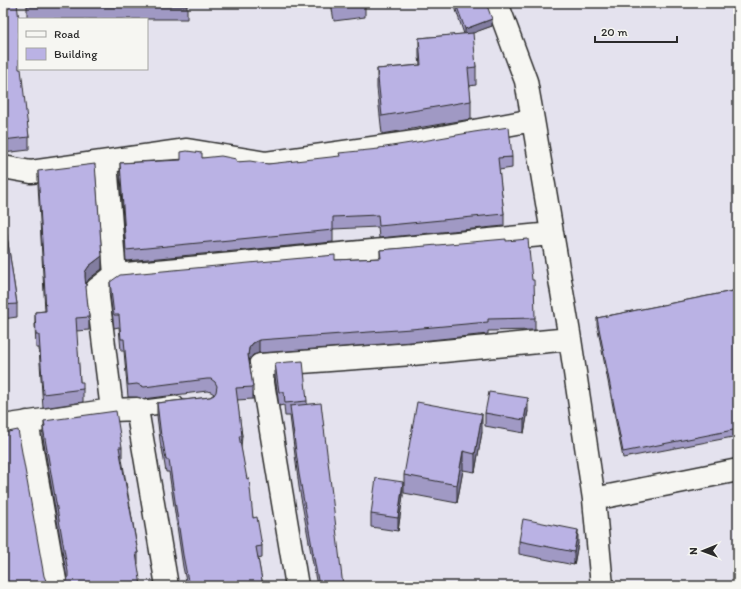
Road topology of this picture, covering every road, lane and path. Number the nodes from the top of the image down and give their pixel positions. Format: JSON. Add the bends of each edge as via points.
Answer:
{"nodes":[{"id":1,"x":497,"y":3,"type":"edge"},
{"id":2,"x":533,"y":120,"type":"junction"},
{"id":3,"x":106,"y":162,"type":"junction"},
{"id":4,"x":3,"y":167,"type":"edge"},
{"id":5,"x":552,"y":234,"type":"junction"},
{"id":6,"x":115,"y":275,"type":"junction"},
{"id":7,"x":570,"y":339,"type":"junction"},
{"id":8,"x":192,"y":402,"type":"edge"},
{"id":9,"x":137,"y":409,"type":"junction"},
{"id":10,"x":112,"y":410,"type":"junction"},
{"id":11,"x":27,"y":422,"type":"junction"},
{"id":12,"x":3,"y":426,"type":"edge"},
{"id":13,"x":738,"y":470,"type":"edge"},
{"id":14,"x":594,"y":499,"type":"junction"},
{"id":15,"x":56,"y":586,"type":"edge"},
{"id":16,"x":167,"y":586,"type":"edge"},
{"id":17,"x":297,"y":586,"type":"edge"},
{"id":18,"x":602,"y":586,"type":"edge"}],
"edges":[{"from":1,"to":2,"type":"street","via":[[526,81]]},
{"from":2,"to":3,"type":"street","via":[[415,142],[266,163],[188,150]]},
{"from":2,"to":5,"type":"street"},
{"from":3,"to":4,"type":"street","via":[[31,172]]},
{"from":3,"to":6,"type":"street"},
{"from":5,"to":6,"type":"street"},
{"from":5,"to":7,"type":"street"},
{"from":6,"to":10,"type":"street","via":[[97,289]]},
{"from":7,"to":14,"type":"street"},
{"from":7,"to":17,"type":"street","via":[[260,365]]},
{"from":8,"to":9,"type":"lane"},
{"from":9,"to":10,"type":"street"},
{"from":9,"to":16,"type":"street"},
{"from":10,"to":11,"type":"street"},
{"from":11,"to":12,"type":"street"},
{"from":11,"to":15,"type":"street"},
{"from":13,"to":14,"type":"street"},
{"from":14,"to":18,"type":"street"}]}
